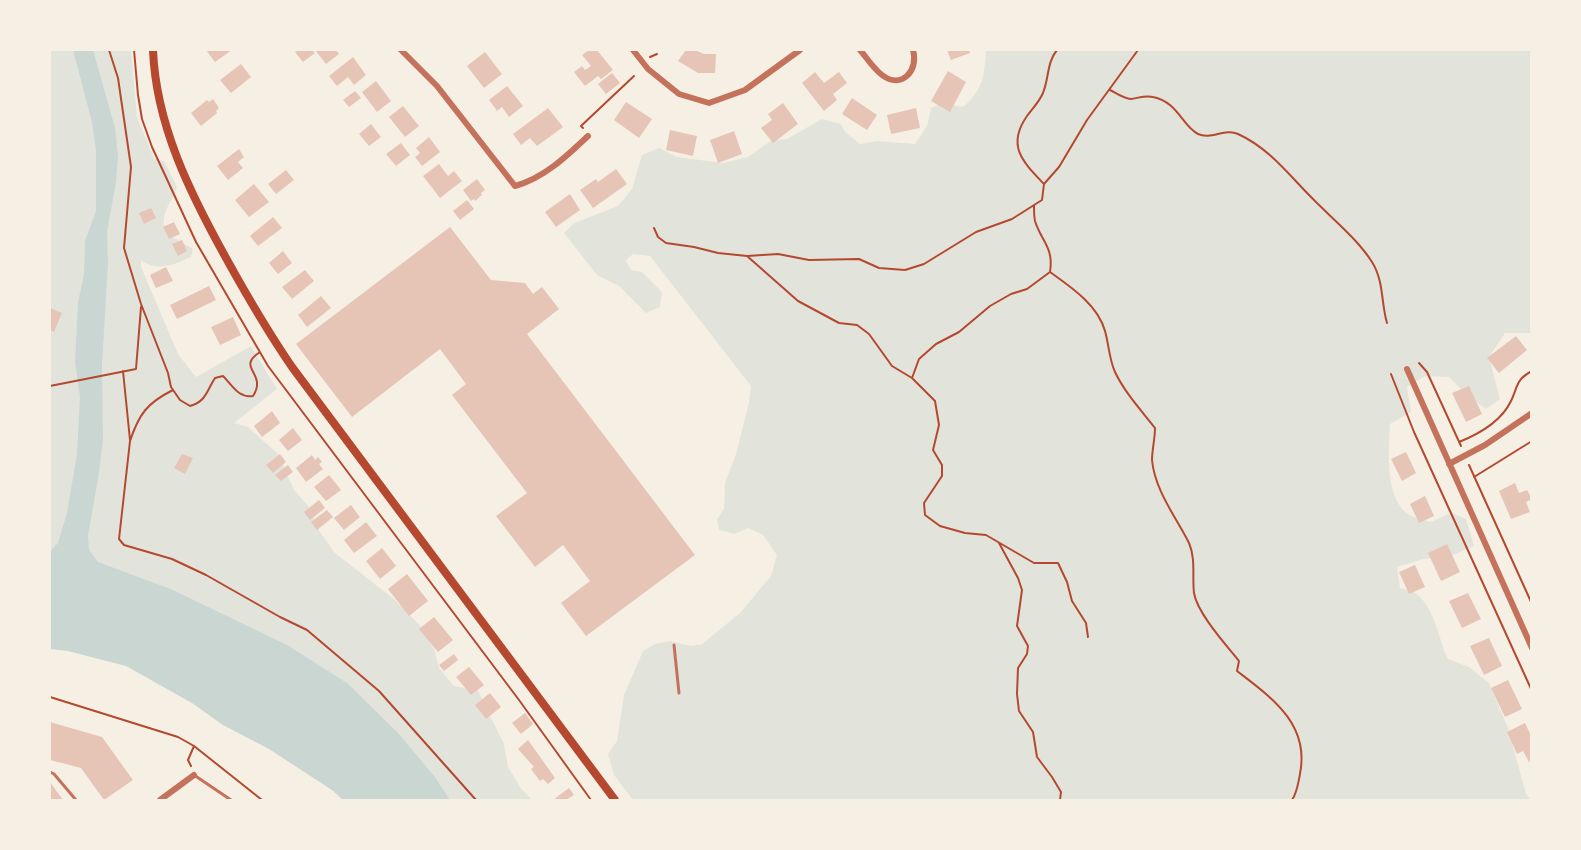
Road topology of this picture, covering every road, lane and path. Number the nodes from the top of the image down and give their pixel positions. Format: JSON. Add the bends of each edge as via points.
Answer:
{"nodes":[{"id":1,"x":109,"y":50,"type":"edge"},
{"id":2,"x":134,"y":50,"type":"edge"},
{"id":3,"x":153,"y":50,"type":"edge"},
{"id":4,"x":400,"y":50,"type":"edge"},
{"id":5,"x":633,"y":50,"type":"edge"},
{"id":6,"x":800,"y":50,"type":"edge"},
{"id":7,"x":860,"y":50,"type":"edge"},
{"id":8,"x":913,"y":50,"type":"edge"},
{"id":9,"x":1057,"y":50,"type":"edge"},
{"id":10,"x":1138,"y":50,"type":"edge"},
{"id":11,"x":634,"y":76,"type":"dead end"},
{"id":12,"x":1110,"y":89,"type":"junction"},
{"id":13,"x":581,"y":126,"type":"dead end"},
{"id":14,"x":588,"y":136,"type":"dead end"},
{"id":15,"x":1044,"y":184,"type":"junction"},
{"id":16,"x":1034,"y":206,"type":"junction"},
{"id":17,"x":654,"y":228,"type":"dead end"},
{"id":18,"x":747,"y":256,"type":"junction"},
{"id":19,"x":1050,"y":272,"type":"junction"},
{"id":20,"x":141,"y":304,"type":"junction"},
{"id":21,"x":1387,"y":323,"type":"dead end"},
{"id":22,"x":260,"y":351,"type":"junction"},
{"id":23,"x":1419,"y":363,"type":"dead end"},
{"id":24,"x":1407,"y":369,"type":"dead end"},
{"id":25,"x":121,"y":371,"type":"junction"},
{"id":26,"x":1532,"y":371,"type":"edge"},
{"id":27,"x":1392,"y":374,"type":"dead end"},
{"id":28,"x":912,"y":378,"type":"junction"},
{"id":29,"x":50,"y":386,"type":"edge"},
{"id":30,"x":173,"y":390,"type":"junction"},
{"id":31,"x":1532,"y":414,"type":"edge"},
{"id":32,"x":130,"y":441,"type":"junction"},
{"id":33,"x":1532,"y":441,"type":"edge"},
{"id":34,"x":1449,"y":464,"type":"junction"},
{"id":35,"x":998,"y":540,"type":"junction"},
{"id":36,"x":1532,"y":604,"type":"edge"},
{"id":37,"x":1088,"y":637,"type":"dead end"},
{"id":38,"x":674,"y":645,"type":"dead end"},
{"id":39,"x":1532,"y":648,"type":"edge"},
{"id":40,"x":1532,"y":691,"type":"edge"},
{"id":41,"x":679,"y":693,"type":"dead end"},
{"id":42,"x":50,"y":697,"type":"edge"},
{"id":43,"x":194,"y":746,"type":"junction"},
{"id":44,"x":50,"y":772,"type":"edge"},
{"id":45,"x":194,"y":775,"type":"junction"},
{"id":46,"x":76,"y":801,"type":"edge"},
{"id":47,"x":160,"y":801,"type":"edge"},
{"id":48,"x":231,"y":801,"type":"edge"},
{"id":49,"x":262,"y":801,"type":"edge"},
{"id":50,"x":476,"y":801,"type":"edge"},
{"id":51,"x":591,"y":801,"type":"edge"},
{"id":52,"x":615,"y":801,"type":"edge"},
{"id":53,"x":1060,"y":801,"type":"edge"},
{"id":54,"x":1292,"y":801,"type":"edge"}],
"edges":[{"from":1,"to":20,"type":"path","via":[[118,78],[131,167],[124,248]]},
{"from":2,"to":22,"type":"path","via":[[142,119],[152,147],[196,242]]},
{"from":3,"to":52,"type":"main road","via":[[161,111],[181,167],[267,331]]},
{"from":4,"to":14,"type":"street","via":[[437,86],[515,186],[529,182],[561,161]]},
{"from":5,"to":6,"type":"street","via":[[648,69],[679,94],[710,103],[745,90]]},
{"from":7,"to":8,"type":"street","via":[[883,75],[901,80],[913,68]]},
{"from":9,"to":15,"type":"path","via":[[1050,59],[1048,80],[1039,102],[1019,129],[1017,147],[1026,165]]},
{"from":10,"to":12,"type":"path"},
{"from":11,"to":13,"type":"path"},
{"from":12,"to":15,"type":"path"},
{"from":12,"to":21,"type":"path","via":[[1129,99],[1153,96],[1169,104],[1195,132],[1205,137],[1235,133],[1278,161],[1372,262],[1381,284]]},
{"from":15,"to":16,"type":"path","via":[[1042,200]]},
{"from":16,"to":18,"type":"path","via":[[976,232],[924,264],[905,270],[879,268],[859,259]]},
{"from":16,"to":19,"type":"path","via":[[1035,220],[1049,246]]},
{"from":17,"to":18,"type":"path","via":[[666,243]]},
{"from":18,"to":28,"type":"path","via":[[798,301],[839,323],[857,325],[869,334],[892,366]]},
{"from":19,"to":28,"type":"path","via":[[990,306],[959,332],[936,344],[919,359]]},
{"from":19,"to":54,"type":"path","via":[[1092,308],[1105,330],[1114,370],[1155,428],[1152,459],[1159,486],[1190,545],[1194,595],[1210,626],[1239,661],[1237,671],[1284,710],[1298,735],[1303,760]]},
{"from":20,"to":25,"type":"path","via":[[136,369]]},
{"from":20,"to":30,"type":"path"},
{"from":22,"to":30,"type":"path","via":[[250,364],[258,380],[253,396],[244,398],[238,394],[223,376],[215,378],[198,404],[190,406]]},
{"from":22,"to":51,"type":"path","via":[[282,387]]},
{"from":23,"to":26,"type":"path","via":[[1427,372],[1459,442],[1478,434],[1499,417],[1512,399],[1515,385]]},
{"from":24,"to":34,"type":"street"},
{"from":25,"to":29,"type":"path"},
{"from":25,"to":32,"type":"path"},
{"from":27,"to":40,"type":"path","via":[[1414,432]]},
{"from":28,"to":35,"type":"path","via":[[935,401],[939,418],[933,450],[942,465],[942,477],[924,503],[925,515],[940,526]]},
{"from":30,"to":32,"type":"path","via":[[143,411]]},
{"from":31,"to":34,"type":"street"},
{"from":32,"to":50,"type":"path","via":[[119,539],[124,545],[172,559],[307,630],[380,691]]},
{"from":33,"to":36,"type":"path","via":[[1474,477]]},
{"from":34,"to":39,"type":"street"},
{"from":35,"to":37,"type":"path","via":[[1034,563],[1058,563],[1072,601],[1086,622]]},
{"from":35,"to":53,"type":"path","via":[[1022,590],[1017,626],[1028,645],[1018,668],[1019,711],[1032,732],[1037,757],[1060,792]]},
{"from":38,"to":41,"type":"lane"},
{"from":42,"to":43,"type":"path","via":[[178,737]]},
{"from":43,"to":45,"type":"path","via":[[188,760]]},
{"from":43,"to":49,"type":"path"},
{"from":44,"to":46,"type":"lane"},
{"from":45,"to":47,"type":"street"},
{"from":45,"to":48,"type":"lane"}]}
